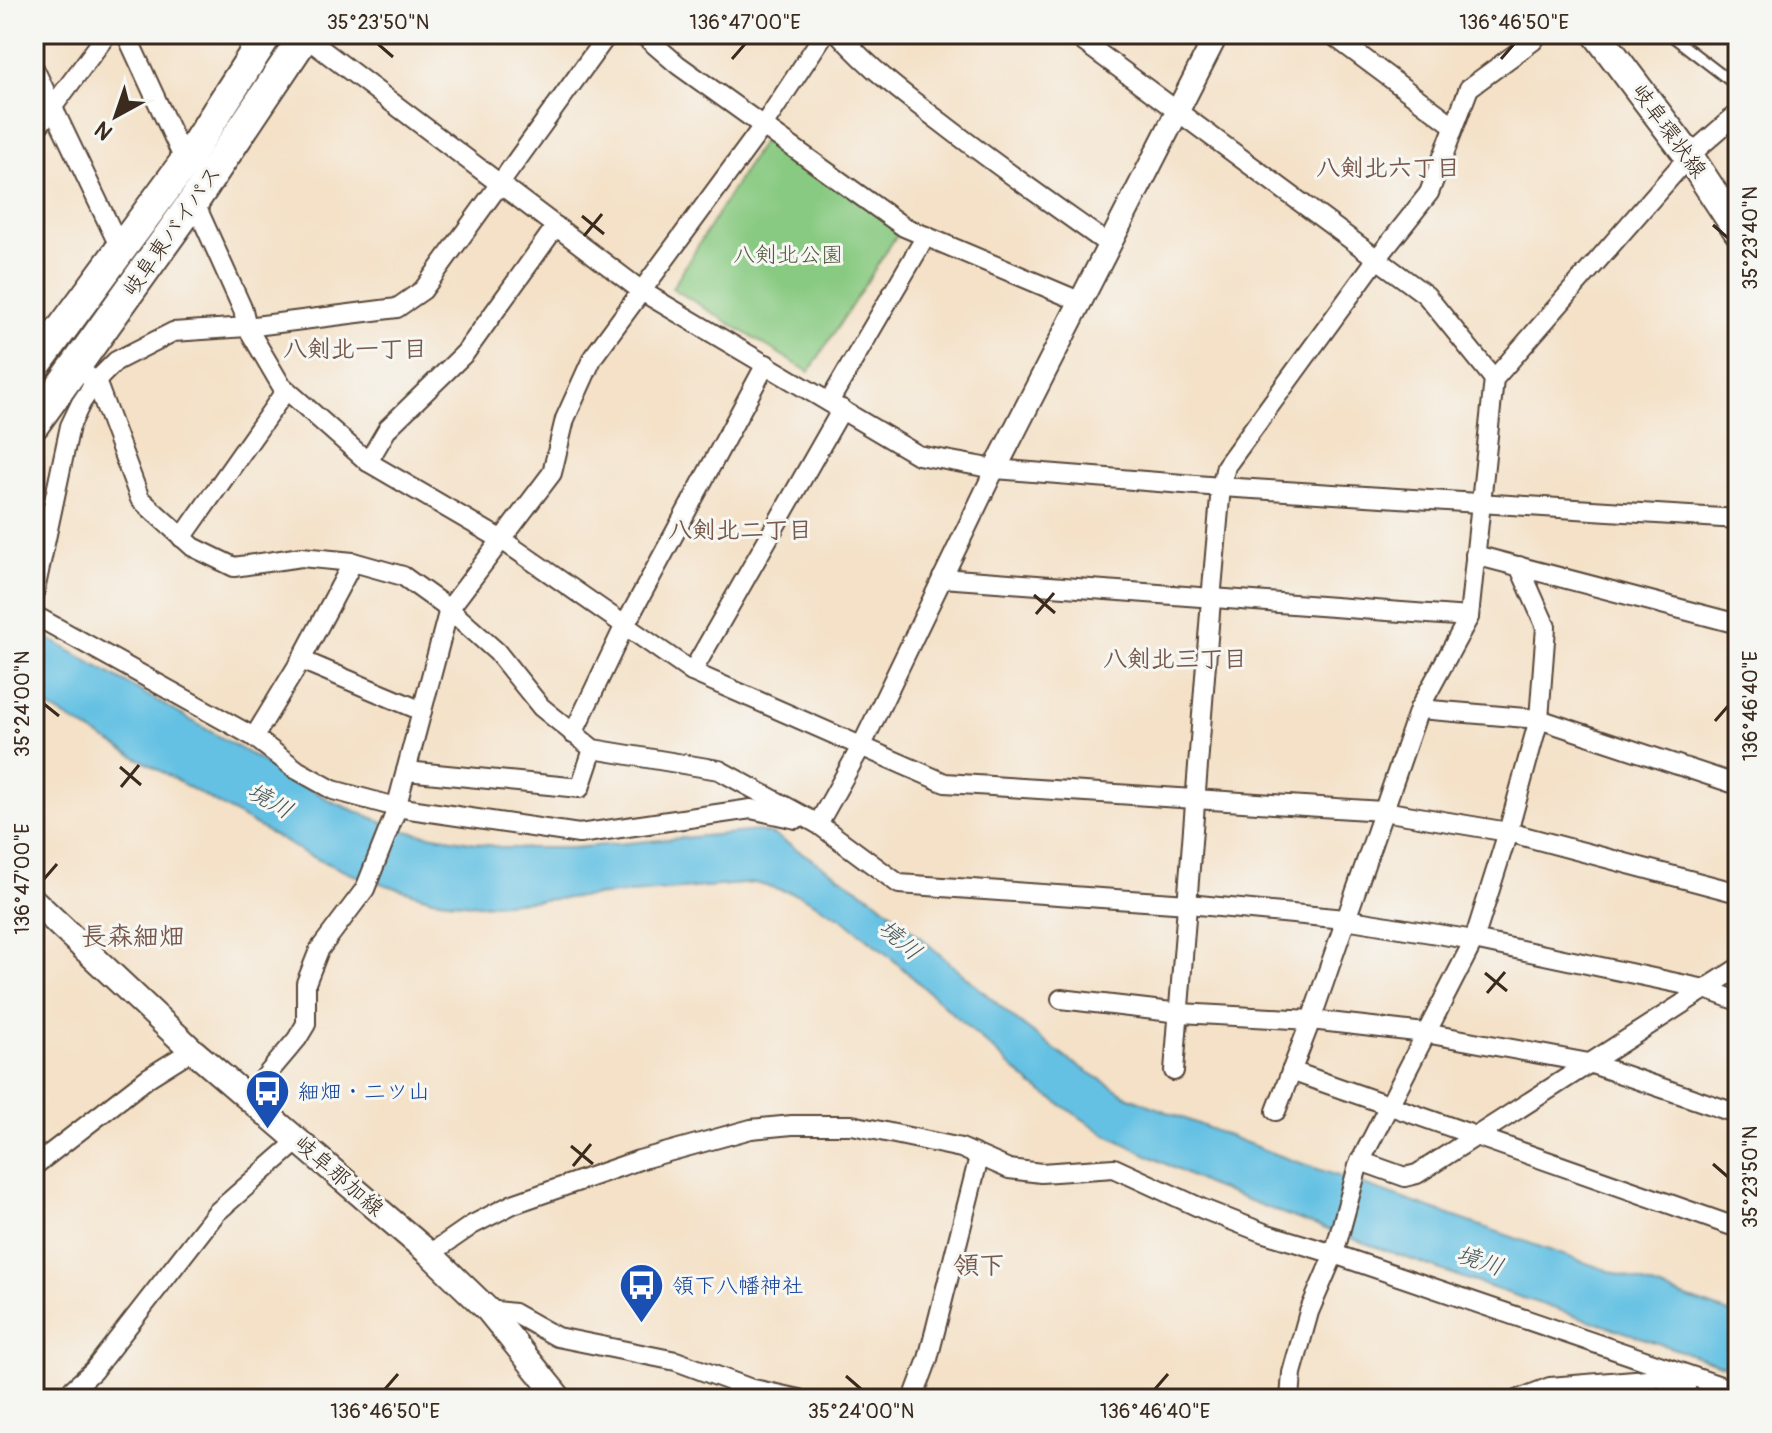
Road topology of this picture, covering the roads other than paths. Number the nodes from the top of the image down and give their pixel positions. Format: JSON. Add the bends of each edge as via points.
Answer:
{"nodes":[{"id":1,"x":107,"y":34,"type":"edge"},
{"id":2,"x":126,"y":34,"type":"edge"},
{"id":3,"x":267,"y":34,"type":"edge"},
{"id":4,"x":608,"y":34,"type":"edge"},
{"id":5,"x":642,"y":34,"type":"edge"},
{"id":6,"x":824,"y":34,"type":"edge"},
{"id":7,"x":839,"y":34,"type":"edge"},
{"id":8,"x":1073,"y":34,"type":"edge"},
{"id":9,"x":1217,"y":34,"type":"edge"},
{"id":10,"x":1331,"y":34,"type":"edge"},
{"id":11,"x":1538,"y":34,"type":"edge"},
{"id":12,"x":1597,"y":34,"type":"edge"},
{"id":13,"x":1669,"y":34,"type":"edge"},
{"id":14,"x":305,"y":35,"type":"edge"},
{"id":15,"x":34,"y":68,"type":"edge"},
{"id":16,"x":1738,"y":87,"type":"edge"},
{"id":17,"x":51,"y":108,"type":"junction"},
{"id":18,"x":1178,"y":111,"type":"junction"},
{"id":19,"x":1738,"y":113,"type":"edge"},
{"id":20,"x":1453,"y":125,"type":"junction"},
{"id":21,"x":763,"y":126,"type":"junction"},
{"id":22,"x":34,"y":132,"type":"edge"},
{"id":23,"x":1689,"y":156,"type":"junction"},
{"id":24,"x":185,"y":162,"type":"junction"},
{"id":25,"x":499,"y":183,"type":"junction"},
{"id":26,"x":194,"y":201,"type":"junction"},
{"id":27,"x":556,"y":226,"type":"junction"},
{"id":28,"x":1738,"y":231,"type":"edge"},
{"id":29,"x":926,"y":236,"type":"junction"},
{"id":30,"x":1108,"y":244,"type":"junction"},
{"id":31,"x":121,"y":250,"type":"junction"},
{"id":32,"x":1376,"y":260,"type":"junction"},
{"id":33,"x":643,"y":292,"type":"junction"},
{"id":34,"x":1079,"y":301,"type":"junction"},
{"id":35,"x":247,"y":327,"type":"junction"},
{"id":36,"x":37,"y":357,"type":"edge"},
{"id":37,"x":766,"y":364,"type":"junction"},
{"id":38,"x":86,"y":375,"type":"junction"},
{"id":39,"x":1494,"y":379,"type":"junction"},
{"id":40,"x":286,"y":390,"type":"junction"},
{"id":41,"x":836,"y":406,"type":"junction"},
{"id":42,"x":34,"y":424,"type":"edge"},
{"id":43,"x":368,"y":462,"type":"junction"},
{"id":44,"x":995,"y":469,"type":"junction"},
{"id":45,"x":1221,"y":487,"type":"junction"},
{"id":46,"x":1482,"y":503,"type":"junction"},
{"id":47,"x":1738,"y":519,"type":"edge"},
{"id":48,"x":182,"y":538,"type":"junction"},
{"id":49,"x":502,"y":540,"type":"junction"},
{"id":50,"x":1475,"y":555,"type":"junction"},
{"id":51,"x":353,"y":562,"type":"junction"},
{"id":52,"x":1519,"y":566,"type":"junction"},
{"id":53,"x":942,"y":578,"type":"junction"},
{"id":54,"x":34,"y":595,"type":"edge"},
{"id":55,"x":1211,"y":600,"type":"junction"},
{"id":56,"x":449,"y":609,"type":"junction"},
{"id":57,"x":34,"y":615,"type":"edge"},
{"id":58,"x":1469,"y":617,"type":"junction"},
{"id":59,"x":1738,"y":624,"type":"edge"},
{"id":60,"x":625,"y":625,"type":"junction"},
{"id":61,"x":301,"y":660,"type":"junction"},
{"id":62,"x":692,"y":672,"type":"junction"},
{"id":63,"x":1419,"y":709,"type":"junction"},
{"id":64,"x":422,"y":711,"type":"junction"},
{"id":65,"x":1539,"y":719,"type":"junction"},
{"id":66,"x":573,"y":734,"type":"junction"},
{"id":67,"x":254,"y":737,"type":"junction"},
{"id":68,"x":862,"y":745,"type":"junction"},
{"id":69,"x":593,"y":749,"type":"junction"},
{"id":70,"x":406,"y":771,"type":"junction"},
{"id":71,"x":1738,"y":785,"type":"edge"},
{"id":72,"x":1195,"y":797,"type":"junction"},
{"id":73,"x":1383,"y":811,"type":"junction"},
{"id":74,"x":395,"y":812,"type":"junction"},
{"id":75,"x":818,"y":824,"type":"junction"},
{"id":76,"x":1508,"y":832,"type":"junction"},
{"id":77,"x":1738,"y":893,"type":"edge"},
{"id":78,"x":34,"y":901,"type":"edge"},
{"id":79,"x":1188,"y":904,"type":"junction"},
{"id":80,"x":1345,"y":919,"type":"junction"},
{"id":81,"x":1474,"y":940,"type":"junction"},
{"id":82,"x":1738,"y":968,"type":"edge"},
{"id":83,"x":1705,"y":989,"type":"junction"},
{"id":84,"x":1061,"y":999,"type":"dead end"},
{"id":85,"x":1738,"y":1001,"type":"edge"},
{"id":86,"x":1180,"y":1013,"type":"junction"},
{"id":87,"x":1311,"y":1020,"type":"junction"},
{"id":88,"x":1425,"y":1033,"type":"junction"},
{"id":89,"x":192,"y":1050,"type":"junction"},
{"id":90,"x":1589,"y":1063,"type":"junction"},
{"id":91,"x":1174,"y":1071,"type":"dead end"},
{"id":92,"x":1291,"y":1071,"type":"junction"},
{"id":93,"x":248,"y":1097,"type":"junction"},
{"id":94,"x":1389,"y":1104,"type":"junction"},
{"id":95,"x":1276,"y":1111,"type":"dead end"},
{"id":96,"x":1738,"y":1114,"type":"edge"},
{"id":97,"x":1475,"y":1136,"type":"junction"},
{"id":98,"x":299,"y":1140,"type":"junction"},
{"id":99,"x":979,"y":1157,"type":"junction"},
{"id":100,"x":1359,"y":1164,"type":"junction"},
{"id":101,"x":34,"y":1166,"type":"edge"},
{"id":102,"x":1738,"y":1228,"type":"edge"},
{"id":103,"x":1335,"y":1249,"type":"junction"},
{"id":104,"x":430,"y":1254,"type":"junction"},
{"id":105,"x":488,"y":1310,"type":"junction"},
{"id":106,"x":1738,"y":1392,"type":"edge"},
{"id":107,"x":62,"y":1399,"type":"edge"},
{"id":108,"x":560,"y":1399,"type":"edge"},
{"id":109,"x":799,"y":1399,"type":"edge"},
{"id":110,"x":913,"y":1399,"type":"edge"},
{"id":111,"x":1290,"y":1399,"type":"edge"},
{"id":112,"x":1519,"y":1399,"type":"edge"},
{"id":113,"x":1727,"y":1399,"type":"edge"}],
"edges":[{"from":1,"to":17,"type":"street"},
{"from":2,"to":24,"type":"street"},
{"from":3,"to":24,"type":"highway","name":"岐阜東バイパス"},
{"from":4,"to":25,"type":"street"},
{"from":5,"to":21,"type":"street"},
{"from":6,"to":21,"type":"street"},
{"from":7,"to":30,"type":"street","via":[[920,106]]},
{"from":8,"to":18,"type":"street"},
{"from":9,"to":18,"type":"street"},
{"from":10,"to":20,"type":"street"},
{"from":11,"to":20,"type":"street","via":[[1469,88]]},
{"from":12,"to":23,"type":"main road","name":"岐阜環状線"},
{"from":13,"to":16,"type":"lane"},
{"from":14,"to":25,"type":"street"},
{"from":14,"to":26,"type":"highway","name":"岐阜東バイパス"},
{"from":15,"to":17,"type":"street"},
{"from":17,"to":22,"type":"street"},
{"from":17,"to":31,"type":"street"},
{"from":18,"to":30,"type":"street"},
{"from":18,"to":32,"type":"street"},
{"from":19,"to":23,"type":"street"},
{"from":20,"to":32,"type":"street","via":[[1429,193]]},
{"from":21,"to":29,"type":"street","via":[[904,227]]},
{"from":21,"to":33,"type":"street"},
{"from":23,"to":28,"type":"main road","name":"岐阜環状線"},
{"from":23,"to":39,"type":"street"},
{"from":24,"to":31,"type":"highway","name":"岐阜東バイパス"},
{"from":25,"to":27,"type":"street"},
{"from":25,"to":35,"type":"street","via":[[423,290],[397,308]]},
{"from":26,"to":35,"type":"street"},
{"from":26,"to":38,"type":"highway","name":"岐阜東バイパス"},
{"from":27,"to":33,"type":"street"},
{"from":27,"to":43,"type":"street","via":[[465,353],[388,428]]},
{"from":29,"to":34,"type":"street"},
{"from":29,"to":41,"type":"street"},
{"from":30,"to":34,"type":"street"},
{"from":31,"to":36,"type":"highway","name":"岐阜東バイパス"},
{"from":32,"to":39,"type":"street","via":[[1426,295]]},
{"from":32,"to":45,"type":"street","via":[[1226,466]]},
{"from":33,"to":37,"type":"street"},
{"from":33,"to":49,"type":"street","via":[[593,357],[565,419],[552,473]]},
{"from":34,"to":44,"type":"street"},
{"from":35,"to":38,"type":"street","via":[[173,332]]},
{"from":35,"to":40,"type":"street"},
{"from":37,"to":41,"type":"street"},
{"from":37,"to":60,"type":"street"},
{"from":38,"to":42,"type":"highway","name":"岐阜東バイパス"},
{"from":38,"to":48,"type":"street","via":[[140,499]]},
{"from":38,"to":54,"type":"street"},
{"from":39,"to":46,"type":"street"},
{"from":40,"to":43,"type":"street"},
{"from":40,"to":48,"type":"street"},
{"from":41,"to":44,"type":"street","via":[[918,455]]},
{"from":41,"to":62,"type":"street"},
{"from":43,"to":49,"type":"street"},
{"from":44,"to":45,"type":"street"},
{"from":44,"to":53,"type":"street"},
{"from":45,"to":46,"type":"street"},
{"from":45,"to":55,"type":"street"},
{"from":46,"to":47,"type":"street"},
{"from":46,"to":50,"type":"street"},
{"from":48,"to":51,"type":"street","via":[[234,567],[301,557]]},
{"from":49,"to":56,"type":"street"},
{"from":49,"to":60,"type":"street"},
{"from":50,"to":52,"type":"street"},
{"from":50,"to":58,"type":"street"},
{"from":51,"to":56,"type":"street","via":[[403,576]]},
{"from":51,"to":61,"type":"street"},
{"from":52,"to":59,"type":"street"},
{"from":52,"to":65,"type":"street","via":[[1546,627]]},
{"from":53,"to":55,"type":"street"},
{"from":53,"to":68,"type":"street"},
{"from":55,"to":58,"type":"street"},
{"from":55,"to":72,"type":"street"},
{"from":56,"to":64,"type":"street"},
{"from":56,"to":66,"type":"street"},
{"from":57,"to":67,"type":"street"},
{"from":58,"to":63,"type":"street"},
{"from":60,"to":62,"type":"street"},
{"from":60,"to":66,"type":"street"},
{"from":61,"to":64,"type":"street"},
{"from":61,"to":67,"type":"street"},
{"from":62,"to":68,"type":"street"},
{"from":63,"to":65,"type":"street"},
{"from":63,"to":73,"type":"street"},
{"from":64,"to":70,"type":"street"},
{"from":65,"to":71,"type":"street"},
{"from":65,"to":76,"type":"street"},
{"from":66,"to":69,"type":"street"},
{"from":67,"to":74,"type":"street","via":[[333,790]]},
{"from":68,"to":72,"type":"street","via":[[945,783]]},
{"from":68,"to":75,"type":"street"},
{"from":69,"to":70,"type":"street","via":[[580,788]]},
{"from":69,"to":75,"type":"street","via":[[719,770]]},
{"from":70,"to":74,"type":"street"},
{"from":72,"to":73,"type":"street"},
{"from":72,"to":79,"type":"street"},
{"from":73,"to":76,"type":"street"},
{"from":73,"to":80,"type":"street"},
{"from":74,"to":75,"type":"street","via":[[579,834],[751,809]]},
{"from":74,"to":93,"type":"street","via":[[365,889],[319,950],[306,983],[306,1024]]},
{"from":75,"to":79,"type":"street","via":[[899,884]]},
{"from":76,"to":77,"type":"street"},
{"from":76,"to":81,"type":"street"},
{"from":78,"to":89,"type":"main road","name":"岐阜那加線"},
{"from":79,"to":80,"type":"street"},
{"from":79,"to":86,"type":"street"},
{"from":80,"to":81,"type":"street"},
{"from":80,"to":87,"type":"street"},
{"from":81,"to":83,"type":"street"},
{"from":81,"to":88,"type":"street"},
{"from":82,"to":83,"type":"street"},
{"from":83,"to":85,"type":"street"},
{"from":83,"to":90,"type":"street"},
{"from":84,"to":86,"type":"street"},
{"from":86,"to":87,"type":"street"},
{"from":86,"to":91,"type":"street"},
{"from":87,"to":88,"type":"street"},
{"from":87,"to":92,"type":"street"},
{"from":88,"to":90,"type":"street"},
{"from":88,"to":94,"type":"street"},
{"from":89,"to":93,"type":"main road","name":"岐阜那加線"},
{"from":89,"to":101,"type":"street"},
{"from":90,"to":96,"type":"street"},
{"from":90,"to":97,"type":"street"},
{"from":92,"to":94,"type":"street"},
{"from":92,"to":95,"type":"street"},
{"from":93,"to":98,"type":"main road","name":"岐阜那加線"},
{"from":94,"to":97,"type":"street"},
{"from":94,"to":100,"type":"street"},
{"from":97,"to":100,"type":"street","via":[[1405,1177]]},
{"from":97,"to":102,"type":"street"},
{"from":98,"to":104,"type":"main road","name":"岐阜那加線"},
{"from":98,"to":107,"type":"street","via":[[216,1213],[93,1371]]},
{"from":99,"to":103,"type":"street","via":[[1009,1169],[1041,1173],[1114,1168],[1264,1233]]},
{"from":99,"to":104,"type":"street","via":[[961,1148],[852,1125],[751,1129],[639,1160],[513,1204]]},
{"from":99,"to":110,"type":"street"},
{"from":100,"to":103,"type":"street"},
{"from":103,"to":106,"type":"street"},
{"from":103,"to":111,"type":"street","via":[[1309,1312]]},
{"from":104,"to":105,"type":"main road","name":"岐阜那加線"},
{"from":105,"to":108,"type":"main road","name":"岐阜那加線"},
{"from":105,"to":109,"type":"street","via":[[514,1313],[557,1337],[676,1361],[749,1388]]},
{"from":112,"to":113,"type":"street","via":[[1550,1387],[1659,1378]]}]}
